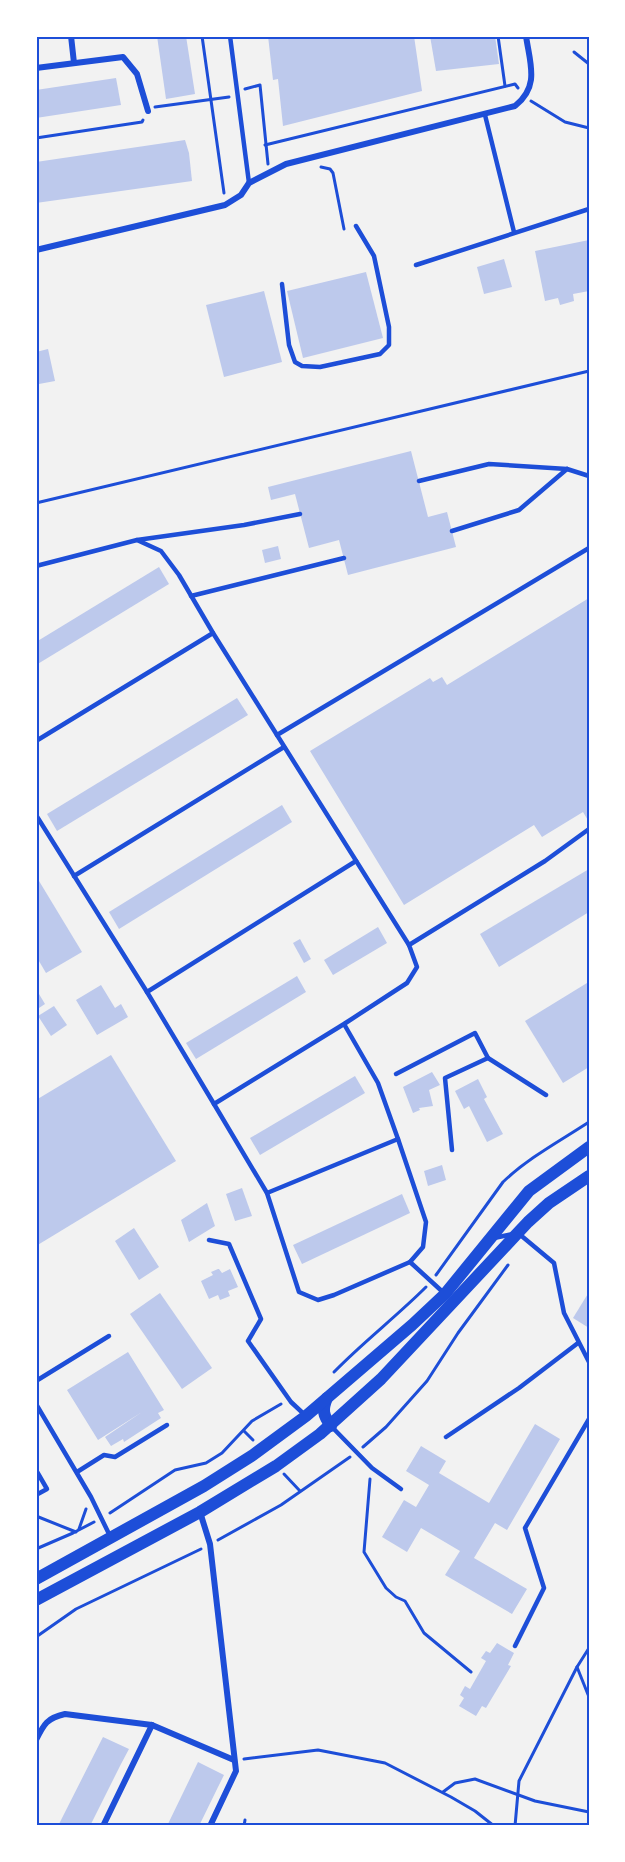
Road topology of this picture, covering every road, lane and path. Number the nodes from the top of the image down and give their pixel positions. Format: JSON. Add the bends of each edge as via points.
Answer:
{"nodes":[{"id":1,"x":70,"y":36,"type":"edge"},
{"id":2,"x":202,"y":36,"type":"edge"},
{"id":3,"x":230,"y":36,"type":"edge"},
{"id":4,"x":498,"y":36,"type":"edge"},
{"id":5,"x":526,"y":36,"type":"edge"},
{"id":6,"x":574,"y":52,"type":"dead end"},
{"id":7,"x":74,"y":63,"type":"junction"},
{"id":8,"x":589,"y":63,"type":"edge"},
{"id":9,"x":36,"y":68,"type":"edge"},
{"id":10,"x":505,"y":86,"type":"junction"},
{"id":11,"x":236,"y":91,"type":"junction"},
{"id":12,"x":525,"y":98,"type":"junction"},
{"id":13,"x":211,"y":99,"type":"junction"},
{"id":14,"x":148,"y":111,"type":"junction"},
{"id":15,"x":485,"y":115,"type":"junction"},
{"id":16,"x":589,"y":128,"type":"edge"},
{"id":17,"x":36,"y":138,"type":"edge"},
{"id":18,"x":265,"y":145,"type":"junction"},
{"id":19,"x":315,"y":168,"type":"dead end"},
{"id":20,"x":271,"y":171,"type":"junction"},
{"id":21,"x":249,"y":183,"type":"junction"},
{"id":22,"x":225,"y":193,"type":"dead end"},
{"id":23,"x":589,"y":209,"type":"edge"},
{"id":24,"x":356,"y":226,"type":"dead end"},
{"id":25,"x":344,"y":229,"type":"dead end"},
{"id":26,"x":514,"y":232,"type":"junction"},
{"id":27,"x":36,"y":250,"type":"edge"},
{"id":28,"x":417,"y":265,"type":"dead end"},
{"id":29,"x":282,"y":284,"type":"dead end"},
{"id":30,"x":589,"y":371,"type":"edge"},
{"id":31,"x":567,"y":469,"type":"junction"},
{"id":32,"x":589,"y":476,"type":"edge"},
{"id":33,"x":419,"y":481,"type":"dead end"},
{"id":34,"x":36,"y":503,"type":"edge"},
{"id":35,"x":300,"y":514,"type":"dead end"},
{"id":36,"x":452,"y":531,"type":"dead end"},
{"id":37,"x":137,"y":540,"type":"junction"},
{"id":38,"x":589,"y":548,"type":"edge"},
{"id":39,"x":344,"y":558,"type":"dead end"},
{"id":40,"x":36,"y":566,"type":"edge"},
{"id":41,"x":191,"y":596,"type":"junction"},
{"id":42,"x":213,"y":633,"type":"junction"},
{"id":43,"x":277,"y":735,"type":"junction"},
{"id":44,"x":36,"y":741,"type":"edge"},
{"id":45,"x":284,"y":747,"type":"junction"},
{"id":46,"x":36,"y":814,"type":"edge"},
{"id":47,"x":589,"y":829,"type":"edge"},
{"id":48,"x":356,"y":861,"type":"junction"},
{"id":49,"x":74,"y":876,"type":"junction"},
{"id":50,"x":409,"y":945,"type":"junction"},
{"id":51,"x":147,"y":992,"type":"junction"},
{"id":52,"x":344,"y":1024,"type":"junction"},
{"id":53,"x":488,"y":1058,"type":"junction"},
{"id":54,"x":396,"y":1074,"type":"dead end"},
{"id":55,"x":546,"y":1095,"type":"dead end"},
{"id":56,"x":214,"y":1104,"type":"junction"},
{"id":57,"x":589,"y":1122,"type":"edge"},
{"id":58,"x":398,"y":1139,"type":"junction"},
{"id":59,"x":589,"y":1147,"type":"edge"},
{"id":60,"x":452,"y":1150,"type":"dead end"},
{"id":61,"x":589,"y":1176,"type":"edge"},
{"id":62,"x":267,"y":1193,"type":"junction"},
{"id":63,"x":518,"y":1233,"type":"junction"},
{"id":64,"x":490,"y":1239,"type":"junction"},
{"id":65,"x":209,"y":1240,"type":"dead end"},
{"id":66,"x":511,"y":1261,"type":"dead end"},
{"id":67,"x":410,"y":1262,"type":"junction"},
{"id":68,"x":435,"y":1277,"type":"dead end"},
{"id":69,"x":428,"y":1285,"type":"dead end"},
{"id":70,"x":445,"y":1294,"type":"junction"},
{"id":71,"x":110,"y":1336,"type":"dead end"},
{"id":72,"x":578,"y":1343,"type":"junction"},
{"id":73,"x":589,"y":1362,"type":"edge"},
{"id":74,"x":334,"y":1373,"type":"dead end"},
{"id":75,"x":36,"y":1381,"type":"edge"},
{"id":76,"x":327,"y":1398,"type":"junction"},
{"id":77,"x":36,"y":1404,"type":"edge"},
{"id":78,"x":280,"y":1404,"type":"dead end"},
{"id":79,"x":306,"y":1416,"type":"junction"},
{"id":80,"x":589,"y":1419,"type":"edge"},
{"id":81,"x":167,"y":1425,"type":"dead end"},
{"id":82,"x":331,"y":1426,"type":"junction"},
{"id":83,"x":446,"y":1437,"type":"dead end"},
{"id":84,"x":362,"y":1448,"type":"dead end"},
{"id":85,"x":351,"y":1456,"type":"dead end"},
{"id":86,"x":372,"y":1468,"type":"junction"},
{"id":87,"x":36,"y":1470,"type":"edge"},
{"id":88,"x":281,"y":1471,"type":"dead end"},
{"id":89,"x":77,"y":1472,"type":"junction"},
{"id":90,"x":204,"y":1486,"type":"junction"},
{"id":91,"x":401,"y":1490,"type":"dead end"},
{"id":92,"x":300,"y":1492,"type":"junction"},
{"id":93,"x":36,"y":1495,"type":"edge"},
{"id":94,"x":91,"y":1497,"type":"junction"},
{"id":95,"x":113,"y":1511,"type":"dead end"},
{"id":96,"x":200,"y":1512,"type":"junction"},
{"id":97,"x":36,"y":1516,"type":"edge"},
{"id":98,"x":93,"y":1522,"type":"dead end"},
{"id":99,"x":77,"y":1531,"type":"junction"},
{"id":100,"x":111,"y":1539,"type":"junction"},
{"id":101,"x":216,"y":1540,"type":"dead end"},
{"id":102,"x":204,"y":1547,"type":"dead end"},
{"id":103,"x":36,"y":1549,"type":"edge"},
{"id":104,"x":104,"y":1564,"type":"junction"},
{"id":105,"x":36,"y":1579,"type":"edge"},
{"id":106,"x":36,"y":1600,"type":"edge"},
{"id":107,"x":36,"y":1637,"type":"edge"},
{"id":108,"x":515,"y":1646,"type":"dead end"},
{"id":109,"x":589,"y":1648,"type":"edge"},
{"id":110,"x":577,"y":1667,"type":"junction"},
{"id":111,"x":471,"y":1672,"type":"dead end"},
{"id":112,"x":589,"y":1697,"type":"edge"},
{"id":113,"x":152,"y":1725,"type":"junction"},
{"id":114,"x":36,"y":1740,"type":"edge"},
{"id":115,"x":234,"y":1760,"type":"junction"},
{"id":116,"x":443,"y":1793,"type":"junction"},
{"id":117,"x":518,"y":1795,"type":"junction"},
{"id":118,"x":589,"y":1812,"type":"edge"},
{"id":119,"x":589,"y":1819,"type":"edge"},
{"id":120,"x":245,"y":1820,"type":"dead end"},
{"id":121,"x":104,"y":1826,"type":"edge"},
{"id":122,"x":210,"y":1826,"type":"edge"},
{"id":123,"x":244,"y":1826,"type":"edge"},
{"id":124,"x":494,"y":1826,"type":"edge"},
{"id":125,"x":515,"y":1826,"type":"edge"},
{"id":126,"x":588,"y":1826,"type":"edge"}],
"edges":[{"from":1,"to":7,"type":"street"},
{"from":2,"to":13,"type":"path"},
{"from":3,"to":11,"type":"lane"},
{"from":4,"to":10,"type":"path"},
{"from":5,"to":12,"type":"street","via":[[531,86]]},
{"from":6,"to":8,"type":"path"},
{"from":7,"to":9,"type":"street"},
{"from":7,"to":14,"type":"street","via":[[123,57],[137,74]]},
{"from":10,"to":12,"type":"path","via":[[514,84]]},
{"from":10,"to":18,"type":"path"},
{"from":11,"to":13,"type":"path"},
{"from":11,"to":18,"type":"path","via":[[260,85]]},
{"from":11,"to":21,"type":"lane"},
{"from":12,"to":15,"type":"street","via":[[515,106]]},
{"from":12,"to":16,"type":"path","via":[[565,122]]},
{"from":13,"to":14,"type":"path"},
{"from":13,"to":22,"type":"path"},
{"from":14,"to":17,"type":"path","via":[[142,122]]},
{"from":15,"to":20,"type":"street"},
{"from":15,"to":26,"type":"lane"},
{"from":18,"to":20,"type":"path"},
{"from":19,"to":25,"type":"path","via":[[324,167],[333,173]]},
{"from":20,"to":21,"type":"street"},
{"from":21,"to":27,"type":"street","via":[[241,195],[225,205]]},
{"from":23,"to":26,"type":"lane"},
{"from":24,"to":29,"type":"lane","via":[[374,256],[389,327],[389,345],[380,354],[320,367],[294,362]]},
{"from":26,"to":28,"type":"lane"},
{"from":30,"to":34,"type":"path"},
{"from":31,"to":32,"type":"lane"},
{"from":31,"to":33,"type":"lane","via":[[489,464]]},
{"from":31,"to":36,"type":"lane","via":[[519,510]]},
{"from":35,"to":37,"type":"lane"},
{"from":37,"to":40,"type":"lane"},
{"from":37,"to":41,"type":"lane","via":[[161,551]]},
{"from":38,"to":43,"type":"lane"},
{"from":39,"to":41,"type":"lane"},
{"from":41,"to":42,"type":"lane"},
{"from":42,"to":43,"type":"lane"},
{"from":42,"to":44,"type":"lane"},
{"from":43,"to":45,"type":"lane"},
{"from":45,"to":48,"type":"lane"},
{"from":45,"to":49,"type":"lane"},
{"from":46,"to":49,"type":"lane"},
{"from":47,"to":50,"type":"lane","via":[[545,861]]},
{"from":48,"to":50,"type":"lane"},
{"from":48,"to":51,"type":"lane"},
{"from":49,"to":51,"type":"lane"},
{"from":50,"to":52,"type":"lane","via":[[417,967],[408,984]]},
{"from":51,"to":56,"type":"lane"},
{"from":52,"to":56,"type":"lane"},
{"from":52,"to":58,"type":"lane","via":[[378,1083]]},
{"from":53,"to":54,"type":"lane","via":[[475,1033]]},
{"from":53,"to":55,"type":"lane"},
{"from":53,"to":60,"type":"lane","via":[[445,1078]]},
{"from":56,"to":62,"type":"lane"},
{"from":57,"to":68,"type":"path","via":[[503,1182]]},
{"from":58,"to":62,"type":"lane"},
{"from":58,"to":67,"type":"lane","via":[[426,1222],[423,1247]]},
{"from":59,"to":64,"type":"main road","via":[[529,1191]]},
{"from":61,"to":63,"type":"main road","via":[[549,1203]]},
{"from":62,"to":67,"type":"lane","via":[[299,1292],[318,1300]]},
{"from":63,"to":64,"type":"lane"},
{"from":63,"to":72,"type":"lane","via":[[554,1263],[564,1313]]},
{"from":63,"to":82,"type":"main road","via":[[381,1379]]},
{"from":64,"to":70,"type":"main road"},
{"from":65,"to":79,"type":"lane","via":[[229,1244],[261,1319],[248,1341],[291,1402]]},
{"from":66,"to":84,"type":"path","via":[[427,1380]]},
{"from":67,"to":70,"type":"lane"},
{"from":69,"to":74,"type":"path"},
{"from":70,"to":76,"type":"main road"},
{"from":71,"to":75,"type":"lane"},
{"from":72,"to":73,"type":"lane"},
{"from":72,"to":83,"type":"lane"},
{"from":76,"to":79,"type":"main road"},
{"from":76,"to":82,"type":"main road","via":[[322,1409]]},
{"from":77,"to":89,"type":"lane"},
{"from":78,"to":95,"type":"path","via":[[252,1421],[222,1453],[206,1463],[175,1470]]},
{"from":79,"to":90,"type":"main road"},
{"from":80,"to":108,"type":"lane","via":[[525,1528],[544,1588]]},
{"from":81,"to":89,"type":"lane","via":[[115,1457],[104,1455]]},
{"from":82,"to":86,"type":"lane"},
{"from":82,"to":96,"type":"main road","via":[[276,1466]]},
{"from":85,"to":92,"type":"path"},
{"from":86,"to":91,"type":"lane"},
{"from":86,"to":111,"type":"path","via":[[364,1552],[386,1588],[405,1601],[424,1633]]},
{"from":87,"to":93,"type":"lane","via":[[47,1489]]},
{"from":88,"to":92,"type":"path"},
{"from":89,"to":94,"type":"lane"},
{"from":90,"to":96,"type":"main road","via":[[198,1504]]},
{"from":90,"to":100,"type":"main road"},
{"from":92,"to":101,"type":"path"},
{"from":94,"to":99,"type":"path"},
{"from":94,"to":100,"type":"lane"},
{"from":96,"to":104,"type":"main road"},
{"from":96,"to":115,"type":"street","via":[[210,1544]]},
{"from":97,"to":99,"type":"path"},
{"from":98,"to":99,"type":"path"},
{"from":99,"to":103,"type":"path"},
{"from":100,"to":104,"type":"main road"},
{"from":100,"to":105,"type":"main road"},
{"from":102,"to":107,"type":"path","via":[[76,1609]]},
{"from":104,"to":106,"type":"main road"},
{"from":109,"to":110,"type":"path"},
{"from":110,"to":112,"type":"path"},
{"from":110,"to":117,"type":"path","via":[[519,1781]]},
{"from":113,"to":114,"type":"street","via":[[66,1714],[52,1716]]},
{"from":113,"to":115,"type":"street"},
{"from":113,"to":121,"type":"street"},
{"from":115,"to":116,"type":"path","via":[[318,1750],[385,1763]]},
{"from":115,"to":122,"type":"street","via":[[236,1771]]},
{"from":116,"to":117,"type":"path","via":[[455,1783],[475,1779]]},
{"from":116,"to":124,"type":"path"},
{"from":117,"to":118,"type":"path"},
{"from":117,"to":125,"type":"path"},
{"from":119,"to":126,"type":"path"},
{"from":120,"to":123,"type":"path"}]}
